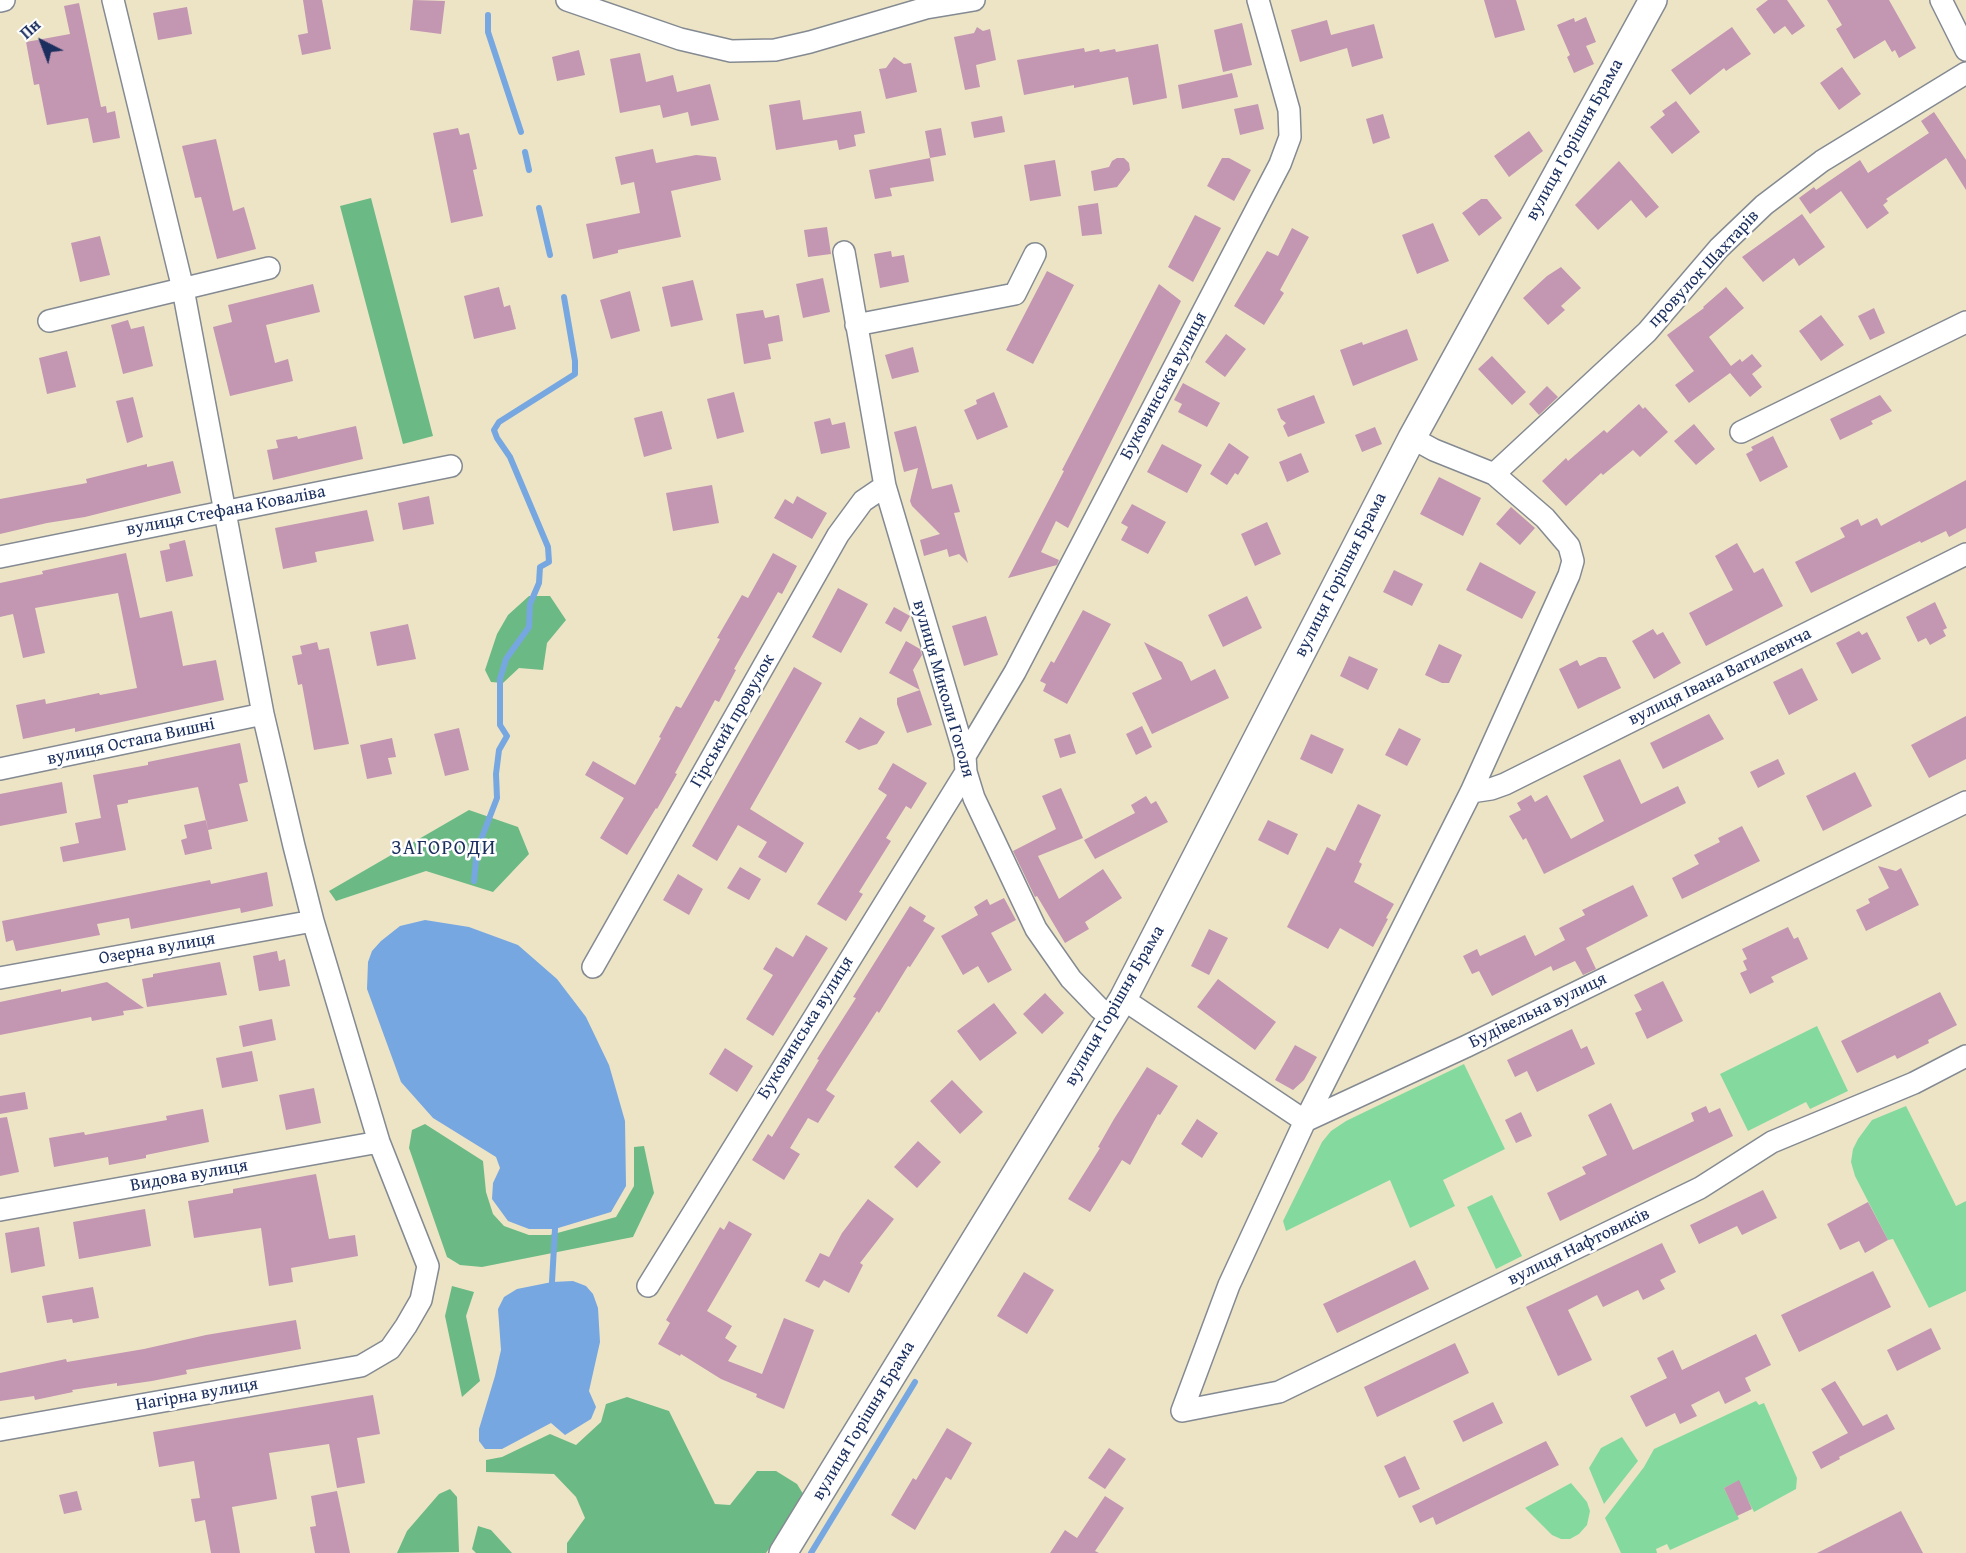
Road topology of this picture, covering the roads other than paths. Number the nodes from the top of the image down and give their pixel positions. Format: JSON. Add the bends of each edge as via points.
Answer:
{"nodes":[{"id":1,"x":113,"y":0,"type":"edge"},
{"id":2,"x":567,"y":0,"type":"edge"},
{"id":3,"x":974,"y":0,"type":"edge"},
{"id":4,"x":1258,"y":0,"type":"edge"},
{"id":5,"x":1653,"y":0,"type":"edge"},
{"id":6,"x":1941,"y":0,"type":"edge"},
{"id":7,"x":1966,"y":50,"type":"edge"},
{"id":8,"x":1966,"y":73,"type":"edge"},
{"id":9,"x":844,"y":252,"type":"dead end"},
{"id":10,"x":1035,"y":254,"type":"dead end"},
{"id":11,"x":269,"y":268,"type":"dead end"},
{"id":12,"x":183,"y":289,"type":"junction"},
{"id":13,"x":49,"y":321,"type":"dead end"},
{"id":14,"x":1966,"y":322,"type":"edge"},
{"id":15,"x":856,"y":325,"type":"junction"},
{"id":16,"x":1740,"y":432,"type":"dead end"},
{"id":17,"x":1412,"y":438,"type":"junction"},
{"id":18,"x":452,"y":466,"type":"dead end"},
{"id":19,"x":1494,"y":474,"type":"junction"},
{"id":20,"x":885,"y":486,"type":"junction"},
{"id":21,"x":226,"y":511,"type":"junction"},
{"id":22,"x":1966,"y":554,"type":"edge"},
{"id":23,"x":0,"y":557,"type":"edge"},
{"id":24,"x":263,"y":714,"type":"junction"},
{"id":25,"x":965,"y":764,"type":"junction"},
{"id":26,"x":0,"y":769,"type":"edge"},
{"id":27,"x":1471,"y":792,"type":"junction"},
{"id":28,"x":1966,"y":802,"type":"edge"},
{"id":29,"x":313,"y":921,"type":"junction"},
{"id":30,"x":593,"y":967,"type":"dead end"},
{"id":31,"x":0,"y":978,"type":"edge"},
{"id":32,"x":1118,"y":1009,"type":"junction"},
{"id":33,"x":1966,"y":1056,"type":"edge"},
{"id":34,"x":1305,"y":1121,"type":"junction"},
{"id":35,"x":379,"y":1142,"type":"junction"},
{"id":36,"x":0,"y":1209,"type":"edge"},
{"id":37,"x":648,"y":1286,"type":"dead end"},
{"id":38,"x":0,"y":1430,"type":"edge"},
{"id":39,"x":783,"y":1553,"type":"edge"}],
"edges":[{"from":1,"to":12,"type":"street"},
{"from":2,"to":3,"type":"street","via":[[680,39],[731,51],[775,50],[926,8]]},
{"from":4,"to":25,"type":"street","name":"Буковинська вулиця","via":[[1289,110],[1290,137],[1280,164]]},
{"from":5,"to":17,"type":"street","name":"вулиця Горішня Брама"},
{"from":6,"to":7,"type":"street"},
{"from":8,"to":19,"type":"street","name":"провулок Шахтарів","via":[[1822,161],[1764,205],[1719,248],[1647,332]]},
{"from":9,"to":15,"type":"street","name":"вулиця Миколи Гоголя"},
{"from":10,"to":15,"type":"street","via":[[1015,294]]},
{"from":11,"to":12,"type":"street"},
{"from":12,"to":13,"type":"street"},
{"from":12,"to":21,"type":"street"},
{"from":14,"to":16,"type":"street"},
{"from":15,"to":20,"type":"street","name":"вулиця Миколи Гоголя"},
{"from":17,"to":19,"type":"street"},
{"from":17,"to":32,"type":"street","name":"вулиця Горішня Брама"},
{"from":18,"to":21,"type":"street","name":"вулиця Стефана Коваліва"},
{"from":19,"to":27,"type":"street","via":[[1545,518],[1569,546],[1574,561]]},
{"from":20,"to":25,"type":"street","name":"вулиця Миколи Гоголя"},
{"from":20,"to":30,"type":"street","name":"Гірський провулок","via":[[863,501],[838,536]]},
{"from":21,"to":23,"type":"street","name":"вулиця Стефана Коваліва"},
{"from":21,"to":24,"type":"street"},
{"from":22,"to":27,"type":"street","name":"вулиця Івана Вагилевича","via":[[1504,784]]},
{"from":24,"to":26,"type":"street","name":"вулиця Остапа Вишні"},
{"from":24,"to":29,"type":"street"},
{"from":25,"to":32,"type":"street","name":"вулиця Миколи Гоголя","via":[[974,798],[1036,929],[1071,979],[1099,1008]]},
{"from":25,"to":37,"type":"street","name":"Буковинська вулиця"},
{"from":27,"to":34,"type":"street"},
{"from":28,"to":34,"type":"street","name":"Будівельна вулиця"},
{"from":29,"to":31,"type":"street","name":"Озерна вулиця"},
{"from":29,"to":35,"type":"street"},
{"from":32,"to":34,"type":"street"},
{"from":32,"to":39,"type":"street","name":"вулиця Горішня Брама"},
{"from":33,"to":34,"type":"street","name":"вулиця Нафтовиків","via":[[1914,1083],[1772,1142],[1700,1188],[1279,1392],[1182,1411],[1229,1285]]},
{"from":35,"to":36,"type":"street","name":"Видова вулиця"},
{"from":35,"to":38,"type":"street","name":"Нагірна вулиця","via":[[428,1266],[421,1300],[390,1349],[361,1366]]}]}
